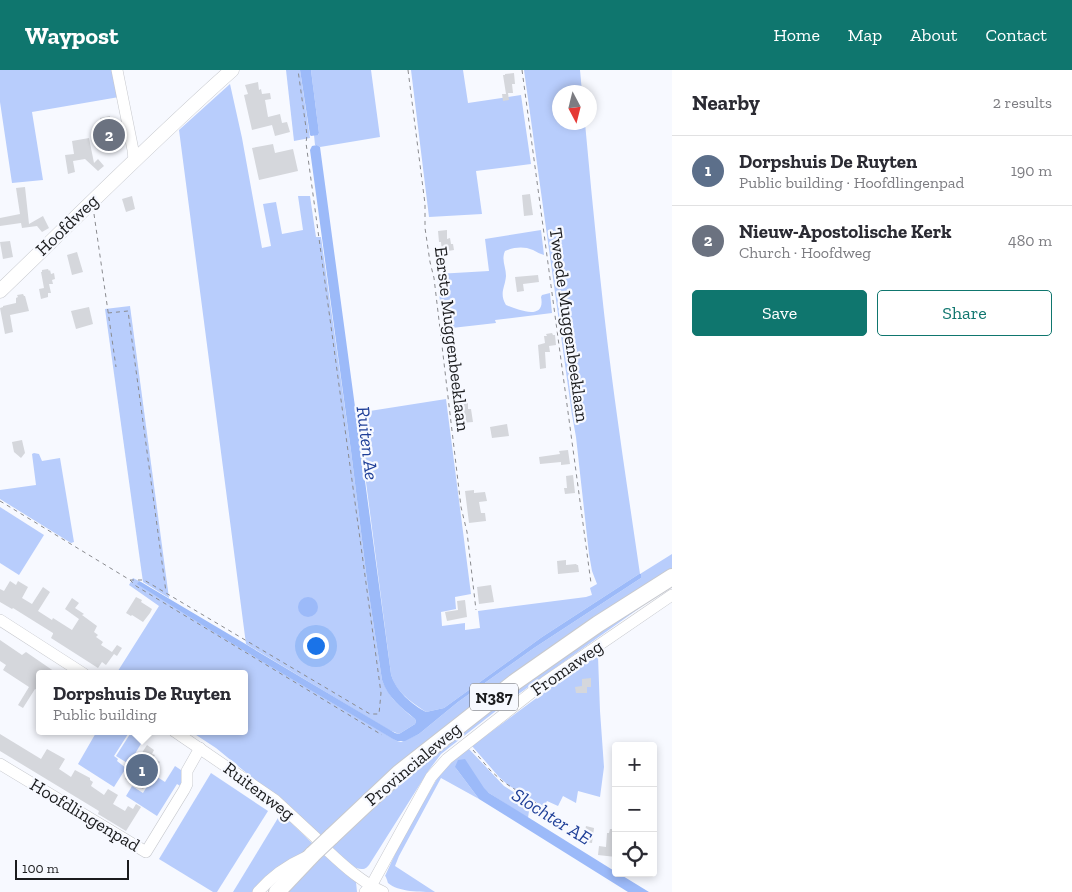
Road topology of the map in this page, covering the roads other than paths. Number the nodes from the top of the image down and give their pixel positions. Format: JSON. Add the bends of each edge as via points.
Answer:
{"nodes":[{"id":1,"x":117,"y":70,"type":"edge"},
{"id":2,"x":232,"y":70,"type":"edge"},
{"id":3,"x":134,"y":160,"type":"junction"},
{"id":4,"x":0,"y":291,"type":"edge"},
{"id":5,"x":672,"y":576,"type":"edge"},
{"id":6,"x":672,"y":595,"type":"edge"},
{"id":7,"x":0,"y":620,"type":"edge"},
{"id":8,"x":78,"y":670,"type":"edge"},
{"id":9,"x":180,"y":735,"type":"edge"},
{"id":10,"x":200,"y":748,"type":"junction"},
{"id":11,"x":0,"y":764,"type":"edge"},
{"id":12,"x":322,"y":845,"type":"junction"},
{"id":13,"x":368,"y":889,"type":"edge"},
{"id":14,"x":258,"y":892,"type":"edge"},
{"id":15,"x":277,"y":892,"type":"edge"},
{"id":16,"x":383,"y":892,"type":"edge"}],
"edges":[{"from":1,"to":3,"type":"street"},
{"from":2,"to":3,"type":"main road","name":"Hoofdweg"},
{"from":3,"to":4,"type":"main road","name":"Hoofdweg"},
{"from":5,"to":12,"type":"highway","name":"Provincialeweg","number":"N387","via":[[515,682],[399,773]]},
{"from":6,"to":13,"type":"street","name":"Fromaweg","via":[[545,682],[447,759],[431,777]]},
{"from":7,"to":8,"type":"street"},
{"from":9,"to":10,"type":"street","name":"Ruitenweg"},
{"from":10,"to":11,"type":"street","name":"Hoofdlingenpad","via":[[187,771],[184,790],[146,852]]},
{"from":10,"to":12,"type":"street","name":"Ruitenweg","via":[[276,800]]},
{"from":12,"to":13,"type":"street","name":"Ruitenweg"},
{"from":12,"to":14,"type":"street","via":[[270,878]]},
{"from":12,"to":15,"type":"highway","name":"Provincialeweg","number":"N387"},
{"from":13,"to":16,"type":"street","name":"Ruitenweg"}]}
